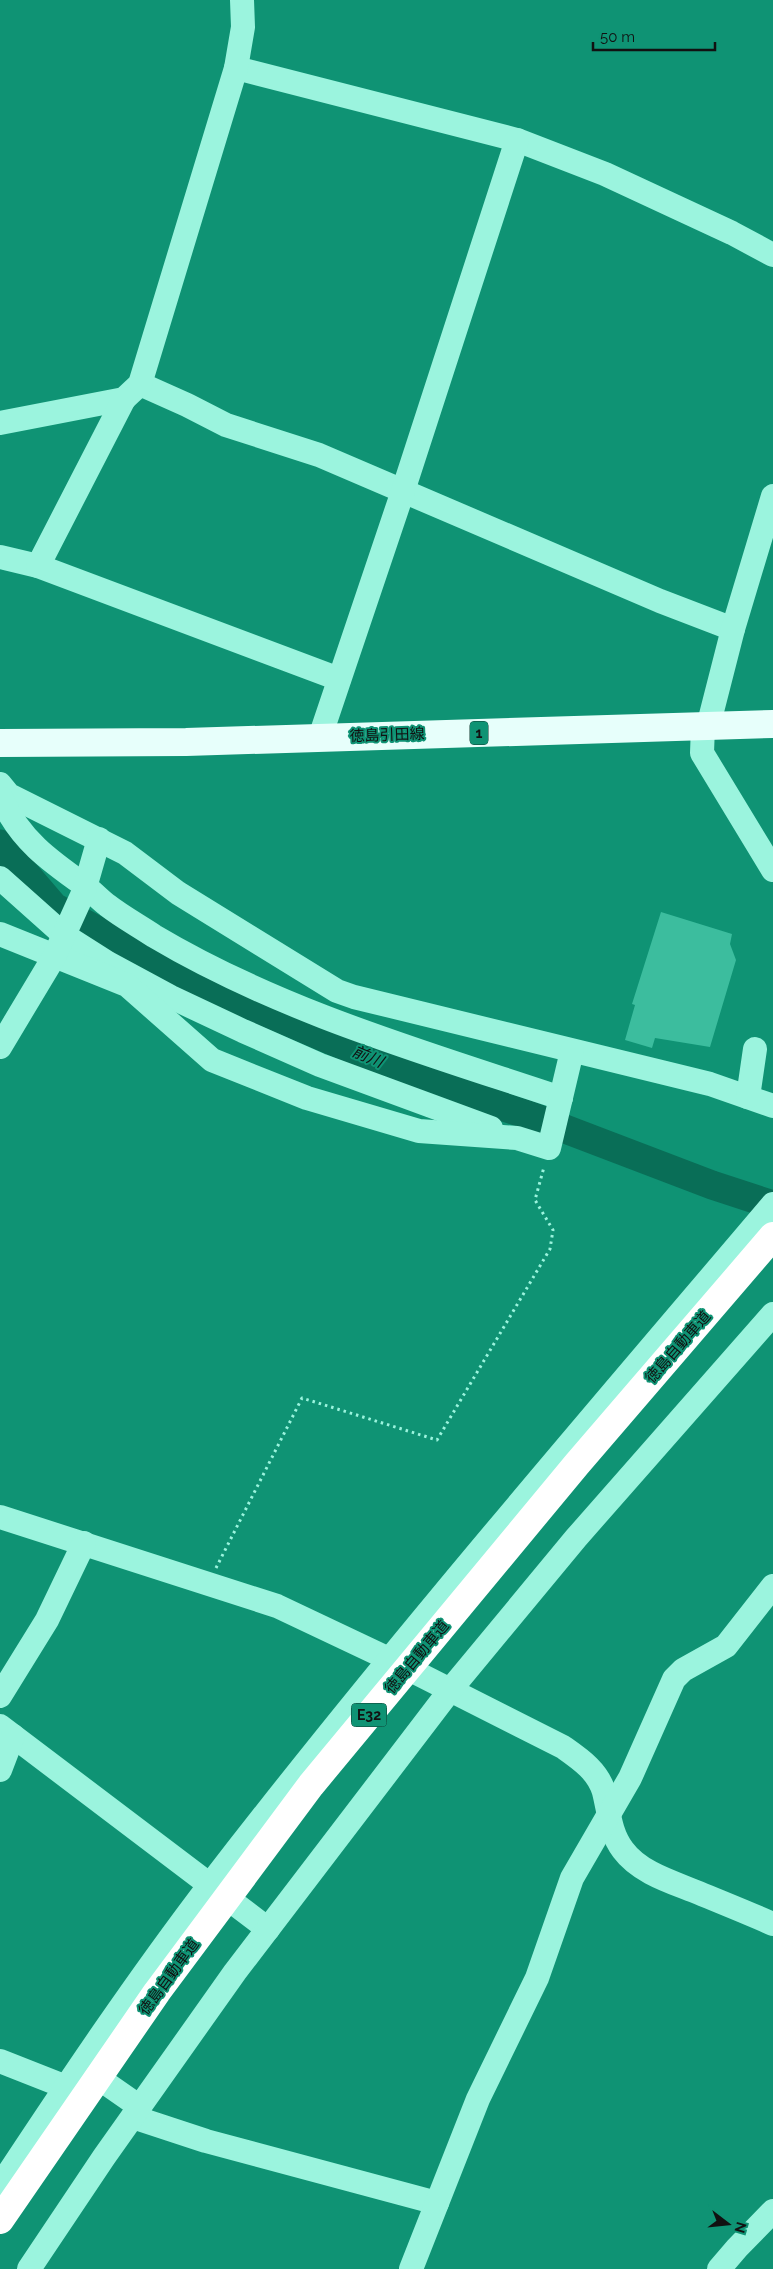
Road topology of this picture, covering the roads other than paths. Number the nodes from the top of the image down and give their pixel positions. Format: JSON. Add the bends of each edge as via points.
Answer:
{"nodes":[{"id":1,"x":242,"y":0,"type":"edge"},
{"id":2,"x":236,"y":68,"type":"junction"},
{"id":3,"x":517,"y":140,"type":"junction"},
{"id":4,"x":773,"y":255,"type":"edge"},
{"id":5,"x":132,"y":392,"type":"junction"},
{"id":6,"x":0,"y":423,"type":"edge"},
{"id":7,"x":403,"y":491,"type":"junction"},
{"id":8,"x":773,"y":496,"type":"edge"},
{"id":9,"x":0,"y":557,"type":"edge"},
{"id":10,"x":38,"y":566,"type":"junction"},
{"id":11,"x":733,"y":629,"type":"junction"},
{"id":12,"x":339,"y":679,"type":"junction"},
{"id":13,"x":773,"y":724,"type":"edge"},
{"id":14,"x":706,"y":726,"type":"junction"},
{"id":15,"x":320,"y":738,"type":"junction"},
{"id":16,"x":0,"y":743,"type":"edge"},
{"id":17,"x":3,"y":795,"type":"edge"},
{"id":18,"x":99,"y":839,"type":"junction"},
{"id":19,"x":773,"y":870,"type":"edge"},
{"id":20,"x":0,"y":878,"type":"edge"},
{"id":21,"x":85,"y":889,"type":"junction"},
{"id":22,"x":66,"y":932,"type":"junction"},
{"id":23,"x":0,"y":934,"type":"edge"},
{"id":24,"x":54,"y":957,"type":"junction"},
{"id":25,"x":0,"y":1047,"type":"edge"},
{"id":26,"x":755,"y":1050,"type":"dead end"},
{"id":27,"x":572,"y":1051,"type":"junction"},
{"id":28,"x":748,"y":1097,"type":"junction"},
{"id":29,"x":560,"y":1100,"type":"junction"},
{"id":30,"x":773,"y":1106,"type":"edge"},
{"id":31,"x":517,"y":1138,"type":"junction"},
{"id":32,"x":768,"y":1221,"type":"edge"},
{"id":33,"x":773,"y":1314,"type":"edge"},
{"id":34,"x":0,"y":1517,"type":"edge"},
{"id":35,"x":84,"y":1544,"type":"junction"},
{"id":36,"x":773,"y":1586,"type":"edge"},
{"id":37,"x":389,"y":1659,"type":"junction"},
{"id":38,"x":451,"y":1689,"type":"junction"},
{"id":39,"x":0,"y":1696,"type":"edge"},
{"id":40,"x":7,"y":1731,"type":"edge"},
{"id":41,"x":0,"y":1770,"type":"edge"},
{"id":42,"x":608,"y":1814,"type":"junction"},
{"id":43,"x":211,"y":1884,"type":"junction"},
{"id":44,"x":773,"y":1924,"type":"edge"},
{"id":45,"x":268,"y":1929,"type":"junction"},
{"id":46,"x":0,"y":2061,"type":"edge"},
{"id":47,"x":80,"y":2065,"type":"junction"},
{"id":48,"x":66,"y":2087,"type":"junction"},
{"id":49,"x":137,"y":2112,"type":"junction"},
{"id":50,"x":0,"y":2186,"type":"edge"},
{"id":51,"x":437,"y":2203,"type":"junction"},
{"id":52,"x":773,"y":2211,"type":"edge"},
{"id":53,"x":0,"y":2220,"type":"edge"},
{"id":54,"x":29,"y":2269,"type":"edge"},
{"id":55,"x":411,"y":2269,"type":"edge"},
{"id":56,"x":720,"y":2269,"type":"edge"}],
"edges":[{"from":1,"to":2,"type":"street","via":[[244,27]]},
{"from":2,"to":3,"type":"street"},
{"from":2,"to":5,"type":"street"},
{"from":3,"to":4,"type":"street","via":[[605,174]]},
{"from":3,"to":7,"type":"street"},
{"from":5,"to":6,"type":"street"},
{"from":5,"to":7,"type":"street","via":[[187,405],[226,425],[319,455]]},
{"from":5,"to":10,"type":"street"},
{"from":7,"to":11,"type":"street"},
{"from":7,"to":12,"type":"street"},
{"from":8,"to":11,"type":"street"},
{"from":9,"to":10,"type":"street"},
{"from":10,"to":12,"type":"street"},
{"from":11,"to":14,"type":"street"},
{"from":12,"to":15,"type":"street"},
{"from":13,"to":14,"type":"main road","name":"徳島引田線","number":"1"},
{"from":14,"to":15,"type":"main road","name":"徳島引田線","number":"1"},
{"from":14,"to":19,"type":"street","via":[[702,753]]},
{"from":15,"to":16,"type":"main road","name":"徳島引田線","number":"1"},
{"from":17,"to":18,"type":"street"},
{"from":17,"to":21,"type":"street","via":[[10,819],[32,845]]},
{"from":18,"to":21,"type":"street"},
{"from":18,"to":27,"type":"street","via":[[125,853],[178,893],[336,991]]},
{"from":20,"to":22,"type":"street"},
{"from":21,"to":22,"type":"street"},
{"from":21,"to":29,"type":"street","via":[[155,936],[296,1005]]},
{"from":22,"to":24,"type":"street"},
{"from":22,"to":31,"type":"street","via":[[108,963],[243,1031],[320,1065]]},
{"from":23,"to":24,"type":"street"},
{"from":24,"to":25,"type":"street"},
{"from":24,"to":31,"type":"street","via":[[127,985],[212,1060],[307,1098],[419,1131]]},
{"from":26,"to":28,"type":"street"},
{"from":27,"to":28,"type":"street"},
{"from":27,"to":29,"type":"street"},
{"from":28,"to":30,"type":"street"},
{"from":29,"to":31,"type":"street","via":[[550,1146]]},
{"from":32,"to":37,"type":"street"},
{"from":32,"to":53,"type":"highway","name":"徳島自動車道","number":"E32","bridge":true,"via":[[577,1464],[311,1785],[157,1992]]},
{"from":33,"to":38,"type":"street","via":[[576,1538]]},
{"from":34,"to":35,"type":"street"},
{"from":35,"to":37,"type":"street","via":[[277,1606]]},
{"from":35,"to":39,"type":"street","via":[[47,1620]]},
{"from":36,"to":42,"type":"street","via":[[726,1646],[684,1670],[674,1680],[630,1778]]},
{"from":37,"to":38,"type":"street"},
{"from":37,"to":43,"type":"street"},
{"from":38,"to":42,"type":"street","via":[[564,1747],[584,1761],[603,1790]]},
{"from":38,"to":45,"type":"street"},
{"from":40,"to":41,"type":"street"},
{"from":40,"to":43,"type":"street"},
{"from":42,"to":44,"type":"street","via":[[621,1847],[630,1859],[652,1873]]},
{"from":42,"to":51,"type":"street","via":[[572,1878],[537,1978],[478,2099]]},
{"from":43,"to":45,"type":"street"},
{"from":43,"to":47,"type":"street"},
{"from":45,"to":49,"type":"street"},
{"from":46,"to":48,"type":"street"},
{"from":47,"to":48,"type":"street"},
{"from":47,"to":49,"type":"street"},
{"from":48,"to":50,"type":"street"},
{"from":49,"to":51,"type":"street","via":[[206,2140]]},
{"from":49,"to":54,"type":"street"},
{"from":51,"to":55,"type":"street"},
{"from":52,"to":56,"type":"street"}]}
